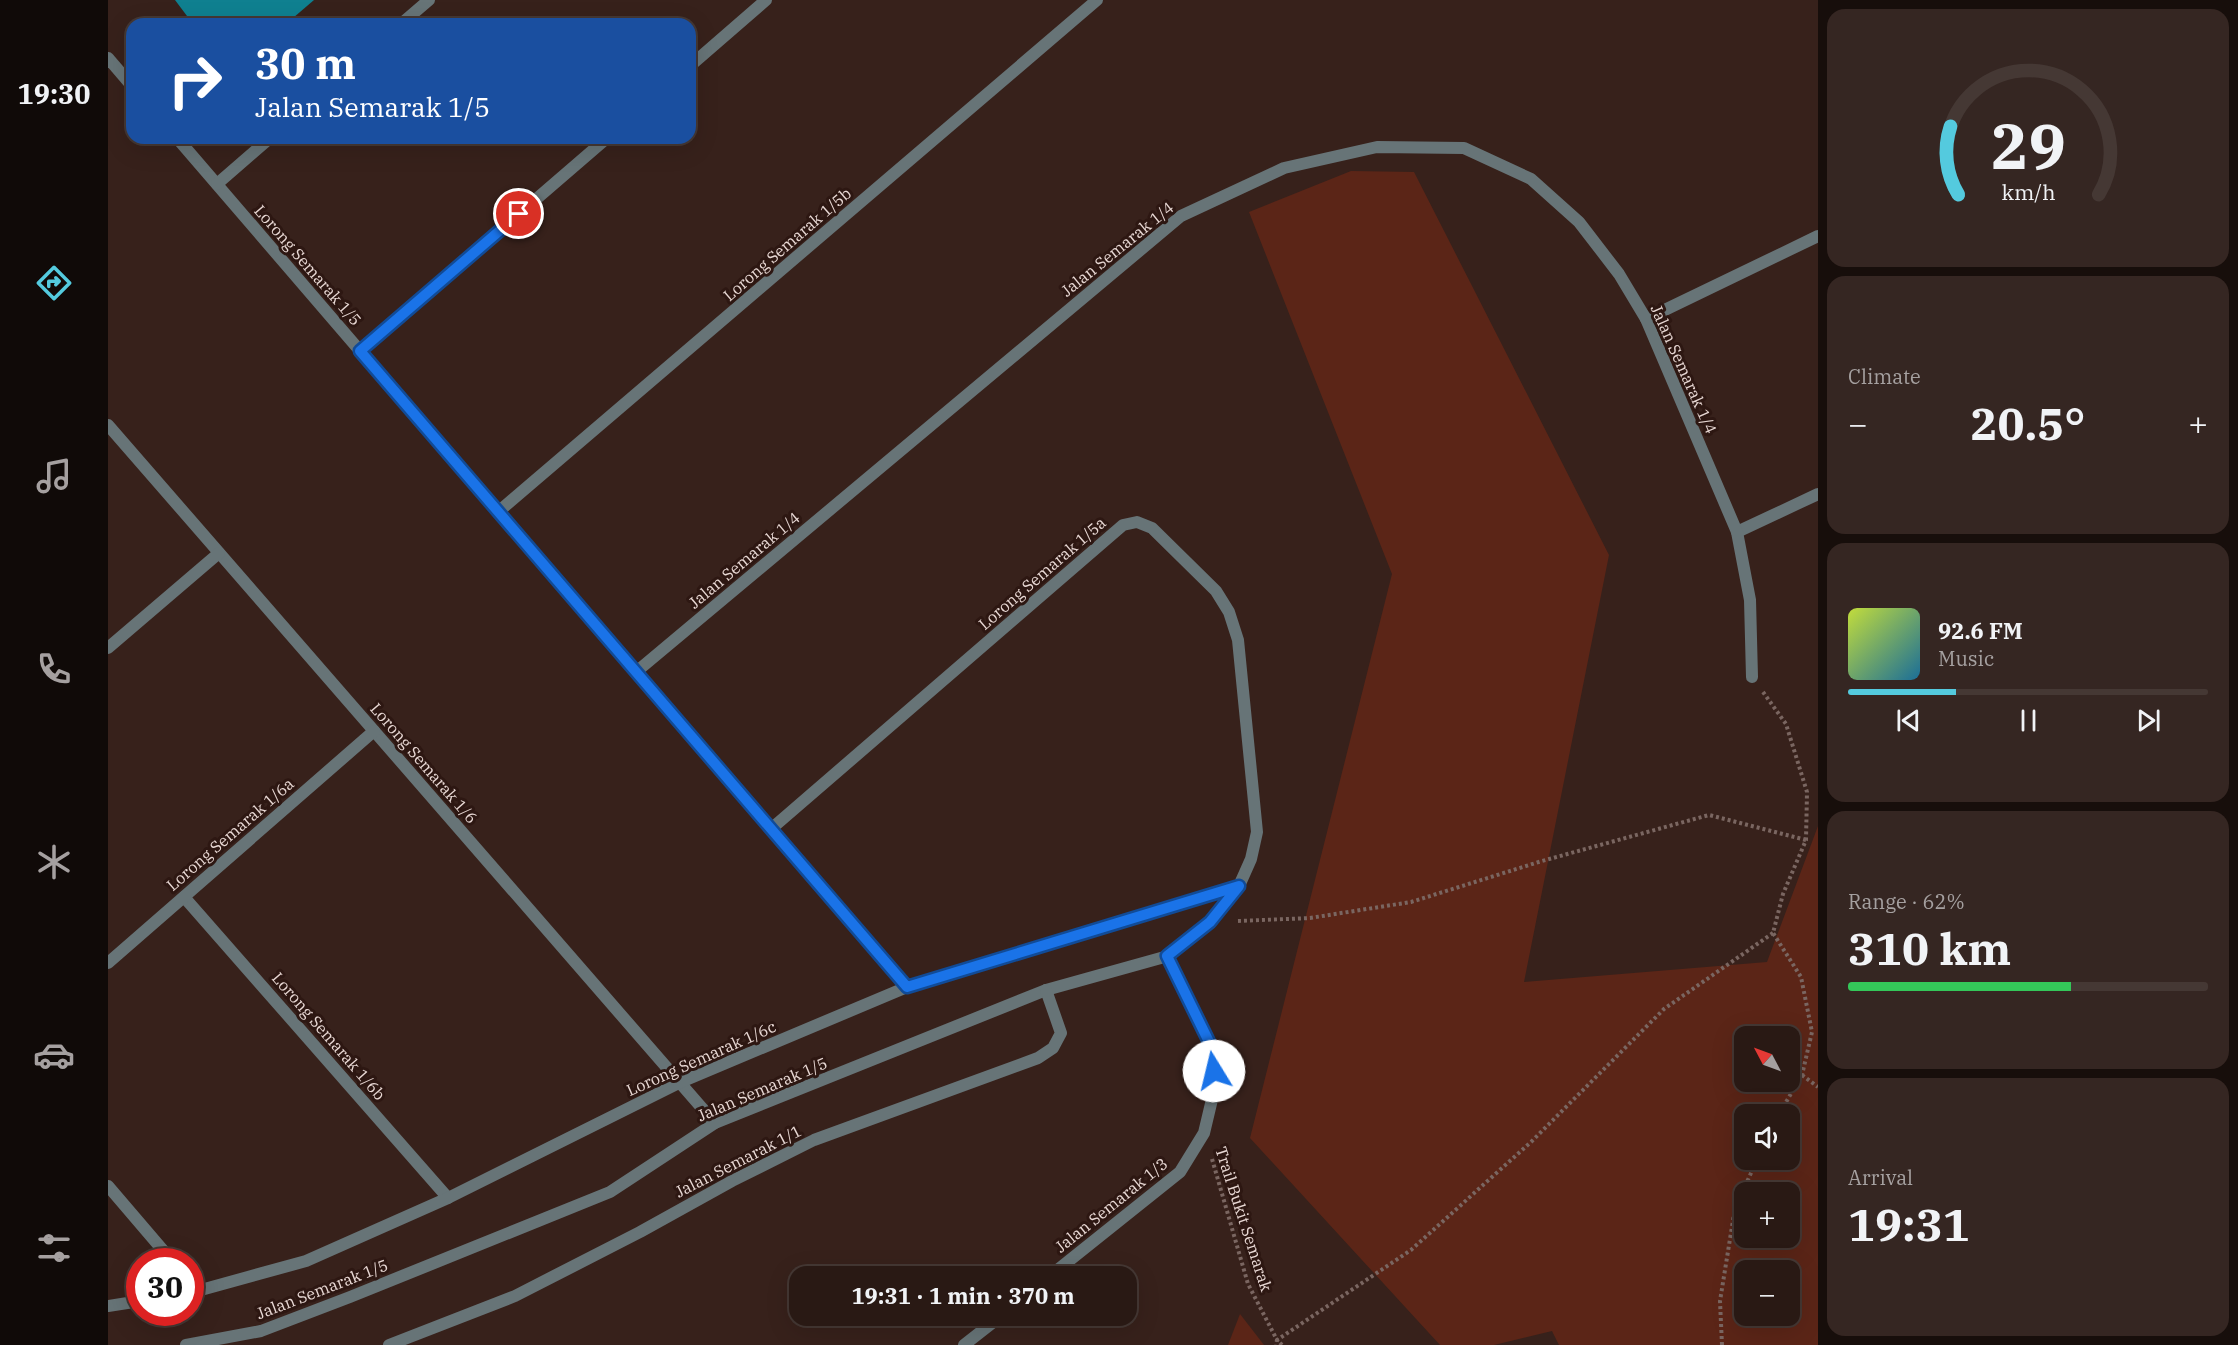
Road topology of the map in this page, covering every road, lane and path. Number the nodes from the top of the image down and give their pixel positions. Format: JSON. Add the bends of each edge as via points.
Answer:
{"nodes":[{"id":1,"x":429,"y":0,"type":"edge"},
{"id":2,"x":766,"y":0,"type":"edge"},
{"id":3,"x":1097,"y":0,"type":"edge"},
{"id":4,"x":408,"y":18,"type":"edge"},
{"id":5,"x":108,"y":58,"type":"edge"},
{"id":6,"x":696,"y":61,"type":"edge"},
{"id":7,"x":126,"y":79,"type":"edge"},
{"id":8,"x":182,"y":144,"type":"edge"},
{"id":9,"x":263,"y":144,"type":"edge"},
{"id":10,"x":600,"y":144,"type":"edge"},
{"id":11,"x":217,"y":184,"type":"junction"},
{"id":12,"x":1818,"y":236,"type":"edge"},
{"id":13,"x":1646,"y":319,"type":"junction"},
{"id":14,"x":360,"y":351,"type":"junction"},
{"id":15,"x":108,"y":425,"type":"edge"},
{"id":16,"x":1818,"y":494,"type":"edge"},
{"id":17,"x":498,"y":512,"type":"junction"},
{"id":18,"x":1737,"y":532,"type":"junction"},
{"id":19,"x":219,"y":553,"type":"junction"},
{"id":20,"x":108,"y":648,"type":"edge"},
{"id":21,"x":636,"y":672,"type":"junction"},
{"id":22,"x":1752,"y":677,"type":"joint"},
{"id":23,"x":374,"y":731,"type":"junction"},
{"id":24,"x":771,"y":829,"type":"junction"},
{"id":25,"x":1806,"y":840,"type":"junction"},
{"id":26,"x":1239,"y":886,"type":"junction"},
{"id":27,"x":184,"y":897,"type":"junction"},
{"id":28,"x":1210,"y":922,"type":"junction"},
{"id":29,"x":1773,"y":933,"type":"junction"},
{"id":30,"x":1167,"y":956,"type":"junction"},
{"id":31,"x":108,"y":963,"type":"edge"},
{"id":32,"x":907,"y":987,"type":"junction"},
{"id":33,"x":1046,"y":990,"type":"junction"},
{"id":34,"x":1802,"y":1075,"type":"junction"},
{"id":35,"x":681,"y":1082,"type":"junction"},
{"id":36,"x":1818,"y":1087,"type":"edge"},
{"id":37,"x":1785,"y":1104,"type":"edge"},
{"id":38,"x":716,"y":1123,"type":"junction"},
{"id":39,"x":1204,"y":1133,"type":"junction"},
{"id":40,"x":1752,"y":1170,"type":"edge"},
{"id":41,"x":108,"y":1186,"type":"edge"},
{"id":42,"x":448,"y":1198,"type":"junction"},
{"id":43,"x":161,"y":1248,"type":"edge"},
{"id":44,"x":1062,"y":1266,"type":"edge"},
{"id":45,"x":204,"y":1286,"type":"edge"},
{"id":46,"x":126,"y":1303,"type":"edge"},
{"id":47,"x":108,"y":1306,"type":"edge"},
{"id":48,"x":988,"y":1326,"type":"edge"},
{"id":49,"x":1276,"y":1343,"type":"edge"},
{"id":50,"x":186,"y":1345,"type":"edge"},
{"id":51,"x":389,"y":1345,"type":"edge"},
{"id":52,"x":964,"y":1345,"type":"edge"},
{"id":53,"x":1282,"y":1345,"type":"edge"},
{"id":54,"x":1722,"y":1345,"type":"edge"}],
"edges":[{"from":1,"to":4,"type":"street"},
{"from":2,"to":6,"type":"street"},
{"from":3,"to":17,"type":"street","name":"Lorong Semarak 1/5b"},
{"from":5,"to":7,"type":"street"},
{"from":8,"to":11,"type":"street","name":"Lorong Semarak 1/5"},
{"from":9,"to":11,"type":"street"},
{"from":10,"to":14,"type":"street"},
{"from":11,"to":14,"type":"street","name":"Lorong Semarak 1/5"},
{"from":12,"to":13,"type":"street"},
{"from":13,"to":18,"type":"street","name":"Jalan Semarak 1/4"},
{"from":13,"to":21,"type":"street","name":"Jalan Semarak 1/4","via":[[1619,274],[1579,222],[1531,179],[1464,148],[1377,147],[1284,168],[1181,216]]},
{"from":14,"to":17,"type":"street","name":"Lorong Semarak 1/5"},
{"from":15,"to":19,"type":"street","name":"Lorong Semarak 1/6"},
{"from":16,"to":18,"type":"street"},
{"from":17,"to":21,"type":"street","name":"Lorong Semarak 1/5"},
{"from":18,"to":22,"type":"street","name":"Jalan Semarak 1/4","via":[[1750,600]]},
{"from":19,"to":20,"type":"street"},
{"from":19,"to":23,"type":"street","name":"Lorong Semarak 1/6"},
{"from":21,"to":24,"type":"street","name":"Lorong Semarak 1/5"},
{"from":22,"to":25,"type":"path","via":[[1786,724],[1807,792]]},
{"from":23,"to":27,"type":"street","name":"Lorong Semarak 1/6a"},
{"from":23,"to":35,"type":"street","name":"Lorong Semarak 1/6"},
{"from":24,"to":26,"type":"street","name":"Lorong Semarak 1/5a","via":[[1122,525],[1137,522],[1152,528],[1216,591],[1229,612],[1238,640],[1257,832]]},
{"from":24,"to":32,"type":"street","name":"Lorong Semarak 1/5"},
{"from":25,"to":28,"type":"path","via":[[1709,815],[1411,902],[1310,918]]},
{"from":25,"to":29,"type":"path","via":[[1783,894]]},
{"from":26,"to":28,"type":"street","name":"Jalan Semarak 1/5"},
{"from":26,"to":32,"type":"street","name":"Lorong Semarak 1/6c"},
{"from":27,"to":31,"type":"street","name":"Lorong Semarak 1/6a"},
{"from":27,"to":42,"type":"street","name":"Lorong Semarak 1/6b"},
{"from":28,"to":30,"type":"street","name":"Jalan Semarak 1/5"},
{"from":29,"to":34,"type":"path","via":[[1801,977],[1812,1032]]},
{"from":29,"to":49,"type":"path","via":[[1664,1009],[1532,1141],[1411,1250]]},
{"from":30,"to":33,"type":"street","name":"Jalan Semarak 1/5"},
{"from":30,"to":39,"type":"street","name":"Jalan Semarak 1/3","via":[[1213,1050],[1214,1091]]},
{"from":32,"to":35,"type":"street","name":"Lorong Semarak 1/6c"},
{"from":33,"to":38,"type":"street","name":"Jalan Semarak 1/5"},
{"from":33,"to":51,"type":"street","name":"Jalan Semarak 1/1","via":[[1061,1034],[1053,1048],[1038,1058],[814,1140],[515,1296]]},
{"from":34,"to":36,"type":"path"},
{"from":34,"to":37,"type":"path"},
{"from":35,"to":38,"type":"street","name":"Lorong Semarak 1/6"},
{"from":35,"to":42,"type":"street","name":"Lorong Semarak 1/6c"},
{"from":38,"to":50,"type":"street","name":"Jalan Semarak 1/5","via":[[610,1191],[261,1330]]},
{"from":39,"to":44,"type":"street","name":"Jalan Semarak 1/3","via":[[1180,1172]]},
{"from":39,"to":49,"type":"path","name":"Trail Bukit Semarak","via":[[1248,1284]]},
{"from":40,"to":54,"type":"path","via":[[1735,1208],[1720,1301]]},
{"from":41,"to":43,"type":"street"},
{"from":42,"to":45,"type":"street","name":"Lorong Semarak 1/6c","via":[[306,1261]]},
{"from":46,"to":47,"type":"street"},
{"from":48,"to":52,"type":"street"},
{"from":49,"to":53,"type":"path","name":"Trail Bukit Semarak"}]}
